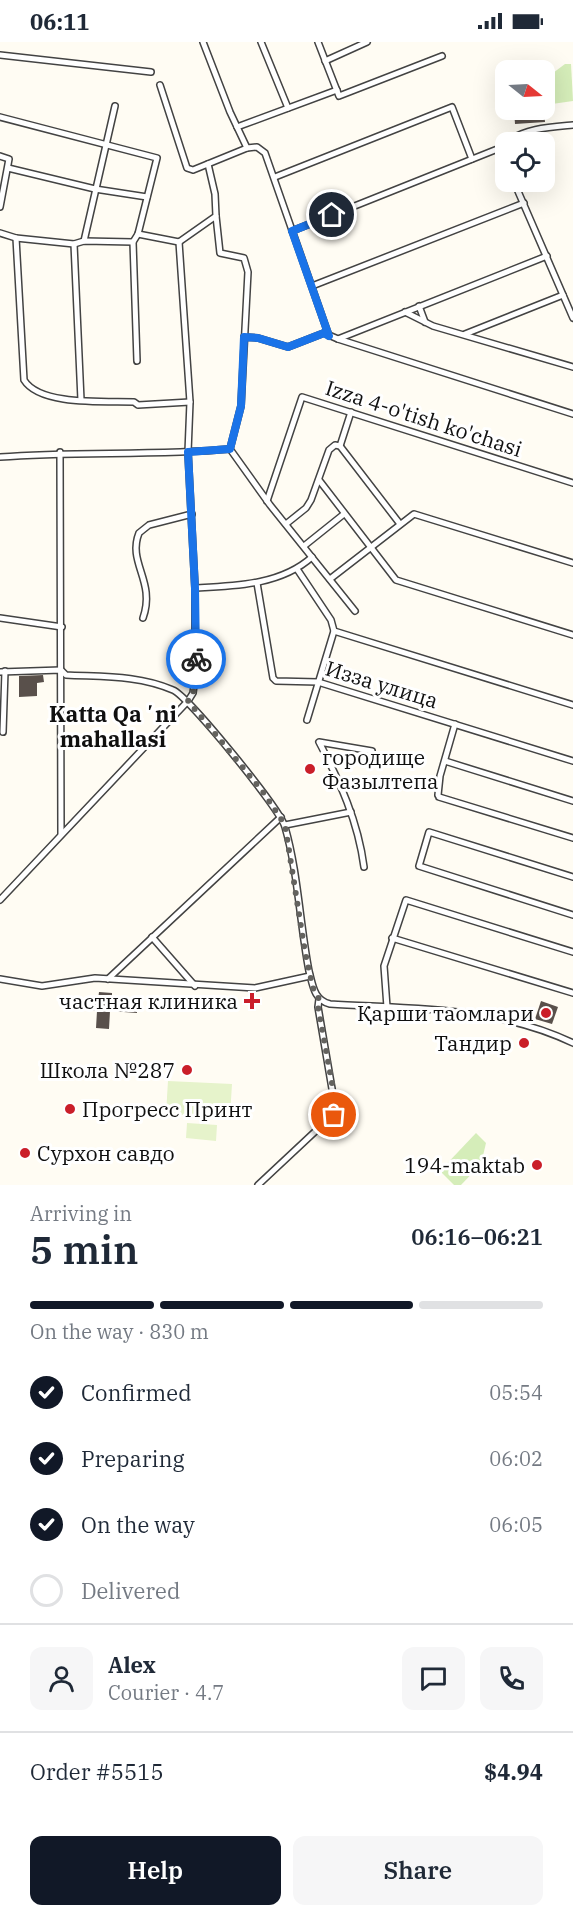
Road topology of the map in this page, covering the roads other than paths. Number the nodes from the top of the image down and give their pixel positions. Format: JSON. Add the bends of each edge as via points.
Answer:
{"nodes":[{"id":1,"x":203,"y":42,"type":"edge"},
{"id":2,"x":261,"y":42,"type":"edge"},
{"id":3,"x":318,"y":42,"type":"edge"},
{"id":4,"x":367,"y":42,"type":"edge"},
{"id":5,"x":0,"y":56,"type":"edge"},
{"id":6,"x":442,"y":56,"type":"dead end"},
{"id":7,"x":326,"y":61,"type":"junction"},
{"id":8,"x":151,"y":72,"type":"dead end"},
{"id":9,"x":160,"y":85,"type":"dead end"},
{"id":10,"x":337,"y":90,"type":"junction"},
{"id":11,"x":115,"y":106,"type":"dead end"},
{"id":12,"x":288,"y":108,"type":"junction"},
{"id":13,"x":0,"y":117,"type":"edge"},
{"id":14,"x":573,"y":125,"type":"edge"},
{"id":15,"x":237,"y":127,"type":"junction"},
{"id":16,"x":527,"y":132,"type":"edge"},
{"id":17,"x":106,"y":145,"type":"junction"},
{"id":18,"x":247,"y":148,"type":"junction"},
{"id":19,"x":495,"y":149,"type":"edge"},
{"id":20,"x":0,"y":156,"type":"edge"},
{"id":21,"x":472,"y":159,"type":"junction"},
{"id":22,"x":208,"y":164,"type":"junction"},
{"id":23,"x":8,"y":168,"type":"junction"},
{"id":24,"x":274,"y":177,"type":"junction"},
{"id":25,"x":95,"y":189,"type":"junction"},
{"id":26,"x":519,"y":192,"type":"edge"},
{"id":27,"x":147,"y":197,"type":"junction"},
{"id":28,"x":524,"y":203,"type":"junction"},
{"id":29,"x":0,"y":207,"type":"edge"},
{"id":30,"x":216,"y":216,"type":"junction"},
{"id":31,"x":292,"y":231,"type":"junction"},
{"id":32,"x":0,"y":233,"type":"edge"},
{"id":33,"x":138,"y":234,"type":"junction"},
{"id":34,"x":16,"y":238,"type":"junction"},
{"id":35,"x":84,"y":241,"type":"junction"},
{"id":36,"x":133,"y":242,"type":"junction"},
{"id":37,"x":179,"y":242,"type":"junction"},
{"id":38,"x":74,"y":244,"type":"junction"},
{"id":39,"x":547,"y":256,"type":"junction"},
{"id":40,"x":312,"y":286,"type":"junction"},
{"id":41,"x":563,"y":295,"type":"junction"},
{"id":42,"x":419,"y":306,"type":"junction"},
{"id":43,"x":405,"y":312,"type":"junction"},
{"id":44,"x":573,"y":318,"type":"edge"},
{"id":45,"x":425,"y":322,"type":"junction"},
{"id":46,"x":465,"y":334,"type":"junction"},
{"id":47,"x":329,"y":336,"type":"junction"},
{"id":48,"x":244,"y":337,"type":"junction"},
{"id":49,"x":338,"y":339,"type":"junction"},
{"id":50,"x":137,"y":361,"type":"dead end"},
{"id":51,"x":573,"y":367,"type":"edge"},
{"id":52,"x":81,"y":400,"type":"junction"},
{"id":53,"x":190,"y":402,"type":"junction"},
{"id":54,"x":351,"y":412,"type":"junction"},
{"id":55,"x":573,"y":414,"type":"edge"},
{"id":56,"x":340,"y":446,"type":"junction"},
{"id":57,"x":230,"y":449,"type":"junction"},
{"id":58,"x":60,"y":452,"type":"junction"},
{"id":59,"x":188,"y":452,"type":"junction"},
{"id":60,"x":0,"y":457,"type":"edge"},
{"id":61,"x":319,"y":480,"type":"junction"},
{"id":62,"x":573,"y":483,"type":"edge"},
{"id":63,"x":267,"y":501,"type":"junction"},
{"id":64,"x":192,"y":514,"type":"junction"},
{"id":65,"x":344,"y":514,"type":"junction"},
{"id":66,"x":286,"y":524,"type":"junction"},
{"id":67,"x":400,"y":524,"type":"junction"},
{"id":68,"x":304,"y":546,"type":"junction"},
{"id":69,"x":369,"y":548,"type":"junction"},
{"id":70,"x":312,"y":557,"type":"junction"},
{"id":71,"x":573,"y":563,"type":"edge"},
{"id":72,"x":297,"y":569,"type":"junction"},
{"id":73,"x":330,"y":579,"type":"junction"},
{"id":74,"x":256,"y":583,"type":"junction"},
{"id":75,"x":195,"y":588,"type":"junction"},
{"id":76,"x":356,"y":611,"type":"dead end"},
{"id":77,"x":0,"y":618,"type":"edge"},
{"id":78,"x":143,"y":618,"type":"dead end"},
{"id":79,"x":62,"y":627,"type":"junction"},
{"id":80,"x":334,"y":631,"type":"junction"},
{"id":81,"x":573,"y":635,"type":"edge"},
{"id":82,"x":61,"y":670,"type":"junction"},
{"id":83,"x":2,"y":672,"type":"edge"},
{"id":84,"x":318,"y":681,"type":"junction"},
{"id":85,"x":188,"y":701,"type":"junction"},
{"id":86,"x":573,"y":705,"type":"edge"},
{"id":87,"x":307,"y":720,"type":"dead end"},
{"id":88,"x":455,"y":723,"type":"junction"},
{"id":89,"x":3,"y":732,"type":"dead end"},
{"id":90,"x":372,"y":752,"type":"dead end"},
{"id":91,"x":445,"y":761,"type":"junction"},
{"id":92,"x":573,"y":761,"type":"edge"},
{"id":93,"x":573,"y":801,"type":"edge"},
{"id":94,"x":351,"y":812,"type":"junction"},
{"id":95,"x":281,"y":817,"type":"junction"},
{"id":96,"x":285,"y":825,"type":"junction"},
{"id":97,"x":62,"y":834,"type":"junction"},
{"id":98,"x":573,"y":838,"type":"edge"},
{"id":99,"x":364,"y":867,"type":"dead end"},
{"id":100,"x":573,"y":877,"type":"edge"},
{"id":101,"x":0,"y":900,"type":"edge"},
{"id":102,"x":573,"y":915,"type":"edge"},
{"id":103,"x":152,"y":937,"type":"junction"},
{"id":104,"x":392,"y":938,"type":"junction"},
{"id":105,"x":573,"y":952,"type":"edge"},
{"id":106,"x":310,"y":976,"type":"junction"},
{"id":107,"x":108,"y":979,"type":"junction"},
{"id":108,"x":0,"y":980,"type":"edge"},
{"id":109,"x":195,"y":986,"type":"junction"},
{"id":110,"x":573,"y":993,"type":"edge"},
{"id":111,"x":319,"y":999,"type":"junction"},
{"id":112,"x":387,"y":1007,"type":"junction"},
{"id":113,"x":571,"y":1042,"type":"edge"},
{"id":114,"x":258,"y":1185,"type":"edge"}],
"edges":[{"from":1,"to":15,"type":"street"},
{"from":2,"to":12,"type":"street"},
{"from":3,"to":7,"type":"street"},
{"from":4,"to":7,"type":"street"},
{"from":5,"to":8,"type":"street"},
{"from":6,"to":10,"type":"street","via":[[339,96]]},
{"from":7,"to":10,"type":"street"},
{"from":9,"to":22,"type":"street","via":[[188,168]]},
{"from":10,"to":12,"type":"street"},
{"from":11,"to":17,"type":"street"},
{"from":12,"to":15,"type":"street"},
{"from":13,"to":17,"type":"street"},
{"from":14,"to":16,"type":"street"},
{"from":15,"to":18,"type":"street"},
{"from":17,"to":25,"type":"street"},
{"from":17,"to":27,"type":"street","via":[[157,158]]},
{"from":18,"to":22,"type":"street"},
{"from":18,"to":24,"type":"street","via":[[262,149]]},
{"from":19,"to":21,"type":"street"},
{"from":20,"to":23,"type":"street","via":[[9,159]]},
{"from":21,"to":24,"type":"street","via":[[452,107]]},
{"from":21,"to":31,"type":"street"},
{"from":22,"to":30,"type":"street"},
{"from":23,"to":25,"type":"street"},
{"from":23,"to":29,"type":"street"},
{"from":24,"to":31,"type":"street"},
{"from":25,"to":27,"type":"street"},
{"from":25,"to":35,"type":"street"},
{"from":26,"to":28,"type":"street"},
{"from":27,"to":33,"type":"street"},
{"from":28,"to":39,"type":"street"},
{"from":28,"to":40,"type":"street"},
{"from":30,"to":37,"type":"street"},
{"from":30,"to":48,"type":"street","via":[[220,253],[244,258],[248,272]]},
{"from":31,"to":40,"type":"street"},
{"from":32,"to":34,"type":"street"},
{"from":33,"to":36,"type":"street"},
{"from":33,"to":37,"type":"street"},
{"from":34,"to":38,"type":"street"},
{"from":34,"to":52,"type":"street","via":[[24,380],[41,394]]},
{"from":35,"to":36,"type":"street"},
{"from":35,"to":38,"type":"street"},
{"from":36,"to":50,"type":"street"},
{"from":37,"to":53,"type":"street"},
{"from":38,"to":52,"type":"street"},
{"from":39,"to":41,"type":"street"},
{"from":39,"to":42,"type":"street"},
{"from":40,"to":47,"type":"street"},
{"from":41,"to":44,"type":"street"},
{"from":41,"to":46,"type":"street"},
{"from":42,"to":43,"type":"street"},
{"from":42,"to":45,"type":"street"},
{"from":43,"to":45,"type":"street"},
{"from":43,"to":49,"type":"street"},
{"from":45,"to":46,"type":"street"},
{"from":46,"to":51,"type":"street"},
{"from":47,"to":48,"type":"street","via":[[324,333],[288,347]]},
{"from":47,"to":49,"type":"street"},
{"from":48,"to":57,"type":"street","via":[[241,406]]},
{"from":49,"to":55,"type":"street"},
{"from":52,"to":53,"type":"street","via":[[138,405]]},
{"from":53,"to":59,"type":"street"},
{"from":54,"to":56,"type":"street"},
{"from":54,"to":62,"type":"street","name":"Izza 4-o'tish ko'chasi"},
{"from":54,"to":63,"type":"street","name":"Izza 4-o'tish ko'chasi","via":[[302,397]]},
{"from":56,"to":61,"type":"street","via":[[329,450]]},
{"from":56,"to":67,"type":"street"},
{"from":57,"to":59,"type":"street"},
{"from":57,"to":63,"type":"street"},
{"from":58,"to":59,"type":"street"},
{"from":58,"to":60,"type":"street"},
{"from":58,"to":79,"type":"street"},
{"from":59,"to":64,"type":"street"},
{"from":61,"to":65,"type":"street"},
{"from":61,"to":66,"type":"street","via":[[306,508]]},
{"from":63,"to":66,"type":"street"},
{"from":64,"to":75,"type":"street"},
{"from":64,"to":78,"type":"street","via":[[148,525],[139,533],[136,553],[148,596]]},
{"from":65,"to":68,"type":"street"},
{"from":65,"to":69,"type":"street"},
{"from":66,"to":68,"type":"street"},
{"from":67,"to":69,"type":"street"},
{"from":67,"to":71,"type":"street","via":[[414,514]]},
{"from":68,"to":70,"type":"street"},
{"from":69,"to":73,"type":"street"},
{"from":69,"to":81,"type":"street","via":[[396,580]]},
{"from":70,"to":72,"type":"street"},
{"from":70,"to":73,"type":"street"},
{"from":72,"to":74,"type":"street"},
{"from":72,"to":80,"type":"street","via":[[331,620]]},
{"from":73,"to":76,"type":"street"},
{"from":74,"to":75,"type":"street"},
{"from":74,"to":84,"type":"street","name":"Изза улица","via":[[273,678],[281,682]]},
{"from":75,"to":85,"type":"street","via":[[195,678]]},
{"from":77,"to":79,"type":"street"},
{"from":79,"to":82,"type":"street"},
{"from":80,"to":84,"type":"street"},
{"from":80,"to":86,"type":"street"},
{"from":82,"to":83,"type":"street"},
{"from":82,"to":85,"type":"street","via":[[66,675],[132,677],[172,689]]},
{"from":82,"to":97,"type":"street"},
{"from":83,"to":89,"type":"street"},
{"from":84,"to":87,"type":"street"},
{"from":84,"to":88,"type":"street","name":"Изза улица"},
{"from":85,"to":95,"type":"street"},
{"from":85,"to":97,"type":"street"},
{"from":88,"to":91,"type":"street"},
{"from":88,"to":92,"type":"street","name":"Изза улица"},
{"from":90,"to":94,"type":"street","via":[[319,742]]},
{"from":91,"to":93,"type":"street"},
{"from":91,"to":98,"type":"street","via":[[438,796]]},
{"from":94,"to":96,"type":"street"},
{"from":94,"to":99,"type":"street"},
{"from":95,"to":96,"type":"street"},
{"from":95,"to":103,"type":"street"},
{"from":96,"to":106,"type":"street"},
{"from":97,"to":101,"type":"street"},
{"from":100,"to":102,"type":"street","via":[[429,832],[419,866]]},
{"from":103,"to":107,"type":"street"},
{"from":103,"to":109,"type":"street"},
{"from":104,"to":105,"type":"street","via":[[406,900]]},
{"from":104,"to":110,"type":"street"},
{"from":104,"to":112,"type":"street","via":[[384,970]]},
{"from":106,"to":109,"type":"street","via":[[262,988]]},
{"from":106,"to":111,"type":"street"},
{"from":107,"to":108,"type":"street","via":[[42,986]]},
{"from":107,"to":109,"type":"street"},
{"from":111,"to":112,"type":"street","via":[[330,1004]]},
{"from":111,"to":114,"type":"street","via":[[337,1110]]},
{"from":112,"to":113,"type":"street","via":[[478,1014]]}]}
